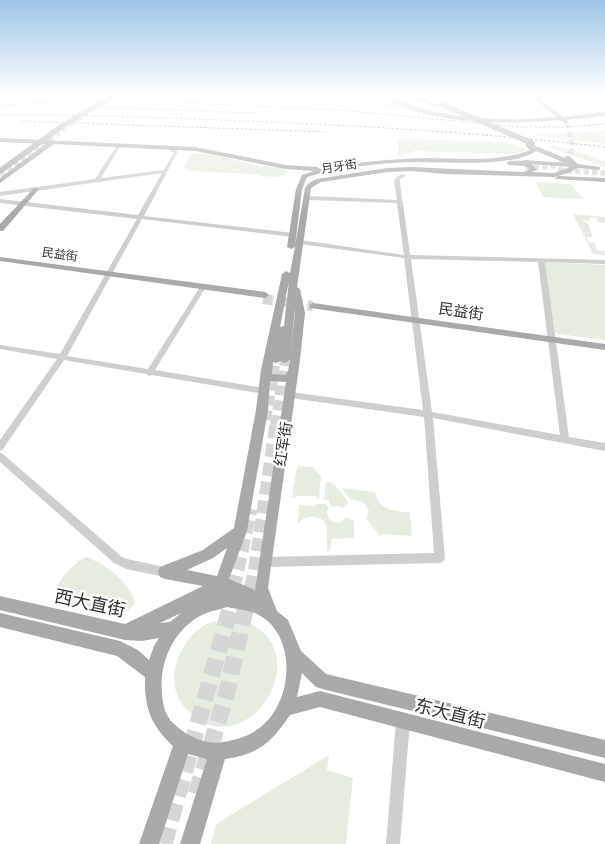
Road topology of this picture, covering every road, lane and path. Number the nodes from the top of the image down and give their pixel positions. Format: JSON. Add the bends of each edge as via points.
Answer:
{"nodes":[{"id":1,"x":50,"y":134,"type":"edge"},
{"id":2,"x":506,"y":134,"type":"edge"},
{"id":3,"x":0,"y":141,"type":"edge"},
{"id":4,"x":36,"y":143,"type":"junction"},
{"id":5,"x":50,"y":144,"type":"junction"},
{"id":6,"x":528,"y":144,"type":"junction"},
{"id":7,"x":118,"y":147,"type":"junction"},
{"id":8,"x":169,"y":148,"type":"junction"},
{"id":9,"x":530,"y":152,"type":"junction"},
{"id":10,"x":567,"y":157,"type":"junction"},
{"id":11,"x":496,"y":162,"type":"junction"},
{"id":12,"x":578,"y":165,"type":"junction"},
{"id":13,"x":358,"y":166,"type":"junction"},
{"id":14,"x":386,"y":166,"type":"junction"},
{"id":15,"x":526,"y":168,"type":"tunnel mouth"},
{"id":16,"x":598,"y":168,"type":"junction"},
{"id":17,"x":336,"y":169,"type":"junction"},
{"id":18,"x":0,"y":170,"type":"edge"},
{"id":19,"x":425,"y":170,"type":"junction"},
{"id":20,"x":166,"y":171,"type":"junction"},
{"id":21,"x":605,"y":171,"type":"edge"},
{"id":22,"x":504,"y":174,"type":"junction"},
{"id":23,"x":605,"y":175,"type":"edge"},
{"id":24,"x":403,"y":176,"type":"junction"},
{"id":25,"x":0,"y":181,"type":"edge"},
{"id":26,"x":98,"y":181,"type":"junction"},
{"id":27,"x":605,"y":182,"type":"edge"},
{"id":28,"x":300,"y":186,"type":"joint"},
{"id":29,"x":36,"y":189,"type":"junction"},
{"id":30,"x":0,"y":194,"type":"edge"},
{"id":31,"x":310,"y":196,"type":"junction"},
{"id":32,"x":0,"y":201,"type":"edge"},
{"id":33,"x":401,"y":202,"type":"junction"},
{"id":34,"x":25,"y":203,"type":"junction"},
{"id":35,"x":140,"y":216,"type":"junction"},
{"id":36,"x":0,"y":229,"type":"edge"},
{"id":37,"x":293,"y":235,"type":"junction"},
{"id":38,"x":300,"y":242,"type":"junction"},
{"id":39,"x":407,"y":257,"type":"junction"},
{"id":40,"x":0,"y":260,"type":"edge"},
{"id":41,"x":541,"y":260,"type":"junction"},
{"id":42,"x":605,"y":262,"type":"edge"},
{"id":43,"x":290,"y":274,"type":"junction"},
{"id":44,"x":107,"y":275,"type":"junction"},
{"id":45,"x":202,"y":289,"type":"junction"},
{"id":46,"x":264,"y":297,"type":"tunnel mouth"},
{"id":47,"x":313,"y":304,"type":"tunnel mouth"},
{"id":48,"x":415,"y":318,"type":"junction"},
{"id":49,"x":552,"y":337,"type":"junction"},
{"id":50,"x":605,"y":342,"type":"edge"},
{"id":51,"x":0,"y":347,"type":"edge"},
{"id":52,"x":605,"y":347,"type":"edge"},
{"id":53,"x":62,"y":358,"type":"junction"},
{"id":54,"x":281,"y":360,"type":"tunnel mouth"},
{"id":55,"x":266,"y":370,"type":"junction"},
{"id":56,"x":293,"y":372,"type":"junction"},
{"id":57,"x":149,"y":373,"type":"junction"},
{"id":58,"x":264,"y":391,"type":"junction"},
{"id":59,"x":291,"y":395,"type":"junction"},
{"id":60,"x":428,"y":414,"type":"junction"},
{"id":61,"x":565,"y":440,"type":"junction"},
{"id":62,"x":605,"y":446,"type":"edge"},
{"id":63,"x":0,"y":447,"type":"edge"},
{"id":64,"x":0,"y":457,"type":"edge"},
{"id":65,"x":240,"y":530,"type":"junction"},
{"id":66,"x":264,"y":562,"type":"junction"},
{"id":67,"x":166,"y":572,"type":"junction"},
{"id":68,"x":221,"y":583,"type":"junction"},
{"id":69,"x":217,"y":601,"type":"junction"},
{"id":70,"x":0,"y":603,"type":"edge"},
{"id":71,"x":270,"y":613,"type":"junction"},
{"id":72,"x":0,"y":620,"type":"edge"},
{"id":73,"x":172,"y":629,"type":"junction"},
{"id":74,"x":125,"y":632,"type":"junction"},
{"id":75,"x":295,"y":656,"type":"junction"},
{"id":76,"x":152,"y":674,"type":"junction"},
{"id":77,"x":286,"y":708,"type":"junction"},
{"id":78,"x":403,"y":722,"type":"junction"},
{"id":79,"x":183,"y":742,"type":"junction"},
{"id":80,"x":605,"y":749,"type":"edge"},
{"id":81,"x":218,"y":752,"type":"junction"},
{"id":82,"x":605,"y":773,"type":"edge"},
{"id":83,"x":149,"y":844,"type":"edge"},
{"id":84,"x":190,"y":844,"type":"edge"},
{"id":85,"x":393,"y":844,"type":"edge"}],
"edges":[{"from":1,"to":18,"type":"main road","bridge":true},
{"from":2,"to":6,"type":"main road","bridge":true},
{"from":3,"to":4,"type":"main road"},
{"from":4,"to":5,"type":"main road"},
{"from":4,"to":18,"type":"main road"},
{"from":5,"to":7,"type":"main road"},
{"from":5,"to":25,"type":"main road"},
{"from":6,"to":9,"type":"main road","via":[[533,149]]},
{"from":6,"to":10,"type":"main road"},
{"from":6,"to":12,"type":"main road"},
{"from":7,"to":8,"type":"main road"},
{"from":7,"to":26,"type":"street"},
{"from":8,"to":17,"type":"main road","via":[[222,152],[291,168]]},
{"from":8,"to":20,"type":"street","via":[[177,152]]},
{"from":9,"to":11,"type":"main road","name":"月牙街"},
{"from":9,"to":13,"type":"main road","via":[[510,156],[426,152]]},
{"from":10,"to":12,"type":"main road"},
{"from":10,"to":16,"type":"main road"},
{"from":11,"to":12,"type":"main road","name":"月牙街"},
{"from":11,"to":14,"type":"main road","name":"月牙街","via":[[430,160]]},
{"from":11,"to":19,"type":"main road","via":[[528,164],[534,170]]},
{"from":12,"to":16,"type":"main road","name":"月牙街"},
{"from":12,"to":22,"type":"main road","name":"月牙街","via":[[554,175]]},
{"from":12,"to":23,"type":"main road"},
{"from":13,"to":14,"type":"main road","name":"月牙街"},
{"from":13,"to":17,"type":"main road","name":"月牙街"},
{"from":14,"to":15,"type":"main road"},
{"from":14,"to":19,"type":"main road","name":"月牙街"},
{"from":14,"to":31,"type":"main road","name":"月牙街","via":[[316,181],[309,185]]},
{"from":16,"to":21,"type":"main road"},
{"from":17,"to":28,"type":"main road","name":"月牙街","via":[[304,176]]},
{"from":19,"to":22,"type":"main road","name":"月牙街"},
{"from":19,"to":24,"type":"main road"},
{"from":19,"to":31,"type":"main road","name":"月牙街","via":[[322,184],[314,187]]},
{"from":20,"to":26,"type":"street"},
{"from":20,"to":35,"type":"street"},
{"from":22,"to":27,"type":"main road","name":"月牙街"},
{"from":24,"to":31,"type":"main road","via":[[325,186],[314,190]]},
{"from":24,"to":33,"type":"street","via":[[397,181]]},
{"from":26,"to":29,"type":"street"},
{"from":28,"to":37,"type":"main road","name":"红军街"},
{"from":29,"to":30,"type":"street"},
{"from":29,"to":34,"type":"main road"},
{"from":31,"to":33,"type":"street"},
{"from":31,"to":38,"type":"main road","name":"红军街"},
{"from":32,"to":34,"type":"street"},
{"from":33,"to":39,"type":"street"},
{"from":34,"to":35,"type":"street"},
{"from":34,"to":36,"type":"main road"},
{"from":35,"to":37,"type":"street"},
{"from":35,"to":44,"type":"street"},
{"from":37,"to":43,"type":"main road","name":"红军街"},
{"from":38,"to":39,"type":"street"},
{"from":38,"to":43,"type":"main road","name":"红军街"},
{"from":39,"to":41,"type":"street"},
{"from":39,"to":48,"type":"street"},
{"from":40,"to":44,"type":"main road","name":"民益街"},
{"from":41,"to":42,"type":"street"},
{"from":41,"to":49,"type":"street"},
{"from":43,"to":54,"type":"main road","name":"红军街"},
{"from":43,"to":55,"type":"main road","name":"红军街"},
{"from":43,"to":56,"type":"main road","name":"红军街","via":[[300,313]]},
{"from":44,"to":45,"type":"main road","name":"民益街"},
{"from":44,"to":53,"type":"street"},
{"from":45,"to":46,"type":"main road","name":"民益街"},
{"from":45,"to":57,"type":"street"},
{"from":47,"to":48,"type":"main road","name":"民益街"},
{"from":48,"to":49,"type":"main road","name":"民益街"},
{"from":48,"to":60,"type":"street"},
{"from":49,"to":50,"type":"main road","name":"民益街"},
{"from":49,"to":52,"type":"main road","name":"民益街"},
{"from":49,"to":61,"type":"street"},
{"from":51,"to":53,"type":"street"},
{"from":53,"to":57,"type":"street"},
{"from":53,"to":63,"type":"street"},
{"from":55,"to":56,"type":"main road","via":[[268,377],[280,379],[288,379]]},
{"from":55,"to":58,"type":"main road","name":"红军街"},
{"from":56,"to":59,"type":"main road","name":"红军街"},
{"from":57,"to":58,"type":"street"},
{"from":58,"to":65,"type":"main road","name":"红军街"},
{"from":59,"to":60,"type":"street"},
{"from":59,"to":66,"type":"main road","name":"红军街"},
{"from":60,"to":61,"type":"street"},
{"from":60,"to":66,"type":"street","via":[[440,558]]},
{"from":61,"to":62,"type":"street"},
{"from":64,"to":67,"type":"street","via":[[118,560]]},
{"from":65,"to":67,"type":"main road","via":[[208,554]]},
{"from":65,"to":68,"type":"main road","name":"红军街"},
{"from":66,"to":71,"type":"main road","name":"红军街","via":[[261,588]]},
{"from":67,"to":68,"type":"main road"},
{"from":68,"to":69,"type":"main road","name":"红军街"},
{"from":68,"to":71,"type":"main road","via":[[246,592]]},
{"from":68,"to":74,"type":"main road"},
{"from":69,"to":71,"type":"main road","via":[[245,602]]},
{"from":69,"to":73,"type":"main road","via":[[192,611]]},
{"from":70,"to":74,"type":"main road","name":"西大直街"},
{"from":71,"to":75,"type":"main road","via":[[286,631]]},
{"from":72,"to":76,"type":"main road","via":[[120,649]]},
{"from":73,"to":74,"type":"main road","name":"西大直街"},
{"from":73,"to":76,"type":"main road","via":[[159,650]]},
{"from":75,"to":77,"type":"main road","via":[[295,679]]},
{"from":75,"to":80,"type":"main road","name":"东大直街","via":[[322,681]]},
{"from":76,"to":79,"type":"main road","via":[[158,713]]},
{"from":77,"to":78,"type":"main road","name":"东大直街","via":[[320,699]]},
{"from":77,"to":81,"type":"main road","via":[[261,737],[238,748]]},
{"from":78,"to":82,"type":"main road","name":"东大直街"},
{"from":78,"to":85,"type":"street"},
{"from":79,"to":81,"type":"main road"},
{"from":79,"to":83,"type":"main road"},
{"from":81,"to":84,"type":"main road"}]}
